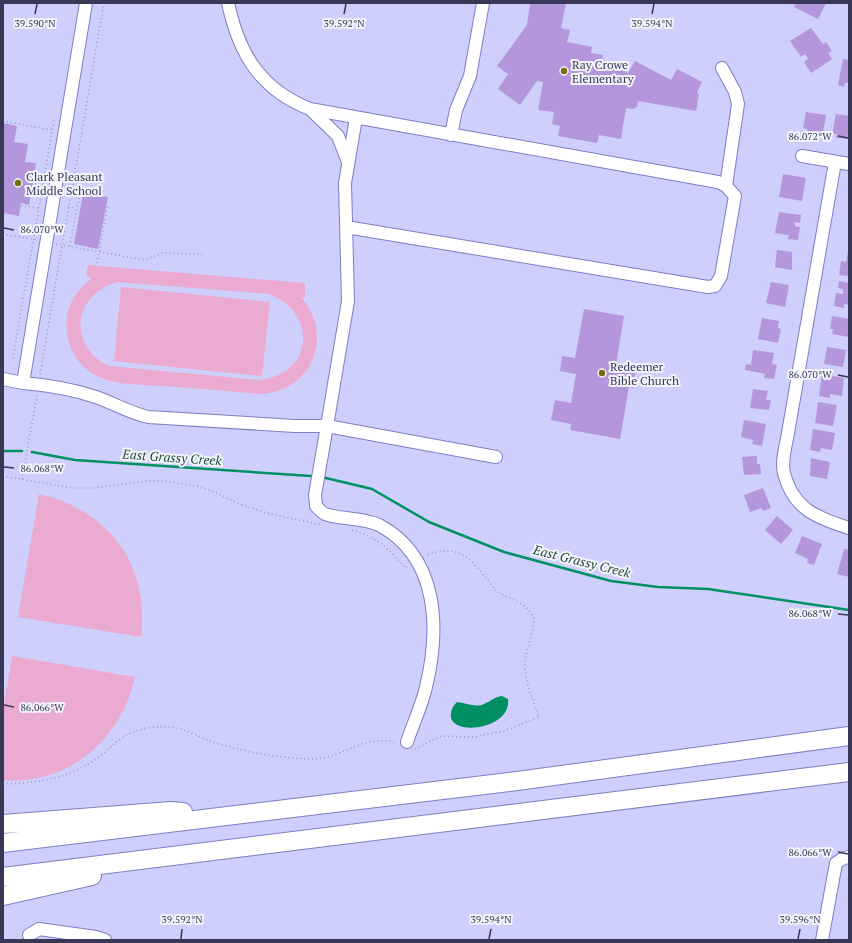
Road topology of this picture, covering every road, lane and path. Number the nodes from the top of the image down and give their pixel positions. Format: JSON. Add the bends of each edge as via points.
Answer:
{"nodes":[{"id":1,"x":86,"y":3,"type":"edge"},
{"id":2,"x":104,"y":3,"type":"edge"},
{"id":3,"x":228,"y":3,"type":"edge"},
{"id":4,"x":483,"y":3,"type":"edge"},
{"id":5,"x":722,"y":68,"type":"dead end"},
{"id":6,"x":310,"y":109,"type":"junction"},
{"id":7,"x":356,"y":118,"type":"junction"},
{"id":8,"x":54,"y":120,"type":"dead end"},
{"id":9,"x":3,"y":121,"type":"edge"},
{"id":10,"x":52,"y":130,"type":"junction"},
{"id":11,"x":451,"y":135,"type":"junction"},
{"id":12,"x":802,"y":156,"type":"dead end"},
{"id":13,"x":348,"y":162,"type":"junction"},
{"id":14,"x":835,"y":162,"type":"junction"},
{"id":15,"x":849,"y":164,"type":"edge"},
{"id":16,"x":726,"y":186,"type":"junction"},
{"id":17,"x":79,"y":198,"type":"dead end"},
{"id":18,"x":108,"y":205,"type":"dead end"},
{"id":19,"x":21,"y":206,"type":"dead end"},
{"id":20,"x":68,"y":207,"type":"junction"},
{"id":21,"x":38,"y":208,"type":"junction"},
{"id":22,"x":77,"y":208,"type":"junction"},
{"id":23,"x":346,"y":227,"type":"junction"},
{"id":24,"x":3,"y":234,"type":"edge"},
{"id":25,"x":33,"y":240,"type":"junction"},
{"id":26,"x":46,"y":242,"type":"junction"},
{"id":27,"x":62,"y":245,"type":"junction"},
{"id":28,"x":70,"y":246,"type":"junction"},
{"id":29,"x":100,"y":252,"type":"junction"},
{"id":30,"x":202,"y":254,"type":"dead end"},
{"id":31,"x":97,"y":263,"type":"dead end"},
{"id":32,"x":13,"y":358,"type":"dead end"},
{"id":33,"x":3,"y":379,"type":"edge"},
{"id":34,"x":23,"y":383,"type":"junction"},
{"id":35,"x":38,"y":384,"type":"junction"},
{"id":36,"x":327,"y":426,"type":"junction"},
{"id":37,"x":496,"y":458,"type":"dead end"},
{"id":38,"x":3,"y":476,"type":"edge"},
{"id":39,"x":22,"y":479,"type":"junction"},
{"id":40,"x":326,"y":526,"type":"dead end"},
{"id":41,"x":849,"y":528,"type":"edge"},
{"id":42,"x":349,"y":529,"type":"dead end"},
{"id":43,"x":416,"y":560,"type":"junction"},
{"id":44,"x":849,"y":736,"type":"edge"},
{"id":45,"x":406,"y":745,"type":"junction"},
{"id":46,"x":849,"y":772,"type":"edge"},
{"id":47,"x":3,"y":784,"type":"edge"},
{"id":48,"x":230,"y":816,"type":"junction"},
{"id":49,"x":3,"y":824,"type":"edge"},
{"id":50,"x":428,"y":824,"type":"junction"},
{"id":51,"x":3,"y":843,"type":"edge"},
{"id":52,"x":849,"y":857,"type":"edge"},
{"id":53,"x":3,"y":877,"type":"edge"},
{"id":54,"x":3,"y":896,"type":"edge"},
{"id":55,"x":28,"y":935,"type":"dead end"},
{"id":56,"x":105,"y":940,"type":"edge"},
{"id":57,"x":822,"y":940,"type":"edge"}],
"edges":[{"from":1,"to":26,"type":"street"},
{"from":2,"to":20,"type":"path"},
{"from":3,"to":6,"type":"street","via":[[241,46],[253,66],[278,91]]},
{"from":4,"to":11,"type":"street","via":[[470,76],[456,110]]},
{"from":5,"to":16,"type":"street","via":[[735,92],[738,104]]},
{"from":6,"to":7,"type":"street"},
{"from":6,"to":13,"type":"street","via":[[338,136]]},
{"from":7,"to":11,"type":"street"},
{"from":7,"to":13,"type":"street"},
{"from":8,"to":10,"type":"path"},
{"from":9,"to":10,"type":"path"},
{"from":10,"to":21,"type":"path"},
{"from":11,"to":16,"type":"street","via":[[718,182]]},
{"from":12,"to":14,"type":"street"},
{"from":13,"to":23,"type":"street","via":[[345,183]]},
{"from":14,"to":15,"type":"street"},
{"from":14,"to":41,"type":"street","via":[[784,457],[784,472],[791,491],[808,512]]},
{"from":16,"to":23,"type":"street","via":[[735,196],[733,211],[721,276],[715,286],[708,287]]},
{"from":17,"to":22,"type":"path"},
{"from":18,"to":29,"type":"path"},
{"from":19,"to":21,"type":"path"},
{"from":20,"to":22,"type":"path"},
{"from":20,"to":27,"type":"path"},
{"from":21,"to":25,"type":"path"},
{"from":22,"to":28,"type":"path"},
{"from":23,"to":36,"type":"street","via":[[348,301]]},
{"from":24,"to":25,"type":"path"},
{"from":25,"to":26,"type":"path"},
{"from":25,"to":32,"type":"path"},
{"from":26,"to":27,"type":"path"},
{"from":26,"to":34,"type":"street"},
{"from":27,"to":28,"type":"path"},
{"from":27,"to":35,"type":"path"},
{"from":28,"to":29,"type":"path"},
{"from":29,"to":30,"type":"path","via":[[145,260],[162,252]]},
{"from":29,"to":31,"type":"path"},
{"from":33,"to":34,"type":"street"},
{"from":34,"to":35,"type":"street"},
{"from":35,"to":36,"type":"street","via":[[67,388],[148,417]]},
{"from":35,"to":39,"type":"path"},
{"from":36,"to":37,"type":"street"},
{"from":36,"to":43,"type":"street","via":[[315,495],[316,506],[324,514],[360,519],[378,525],[396,536],[412,552]]},
{"from":38,"to":39,"type":"path"},
{"from":39,"to":40,"type":"path","via":[[72,488],[165,481],[196,486],[268,513]]},
{"from":42,"to":43,"type":"path","via":[[379,541],[405,568]]},
{"from":43,"to":45,"type":"street","via":[[432,598],[434,643],[426,688]]},
{"from":43,"to":45,"type":"path","via":[[444,551],[471,558],[496,590],[522,604],[530,613],[534,619],[534,626],[527,645],[526,678],[539,717],[504,731],[474,737],[441,736],[418,748]]},
{"from":44,"to":48,"type":"highway","via":[[525,780]]},
{"from":45,"to":47,"type":"path","via":[[372,740],[329,758],[311,759],[222,745],[171,726],[149,728],[131,732],[90,763],[52,780]]},
{"from":46,"to":50,"type":"highway"},
{"from":48,"to":49,"type":"highway","via":[[171,811]]},
{"from":48,"to":51,"type":"highway"},
{"from":50,"to":53,"type":"highway"},
{"from":50,"to":54,"type":"highway","via":[[122,870]]},
{"from":52,"to":57,"type":"street","via":[[836,863]]},
{"from":55,"to":56,"type":"street","via":[[39,929]]}]}
